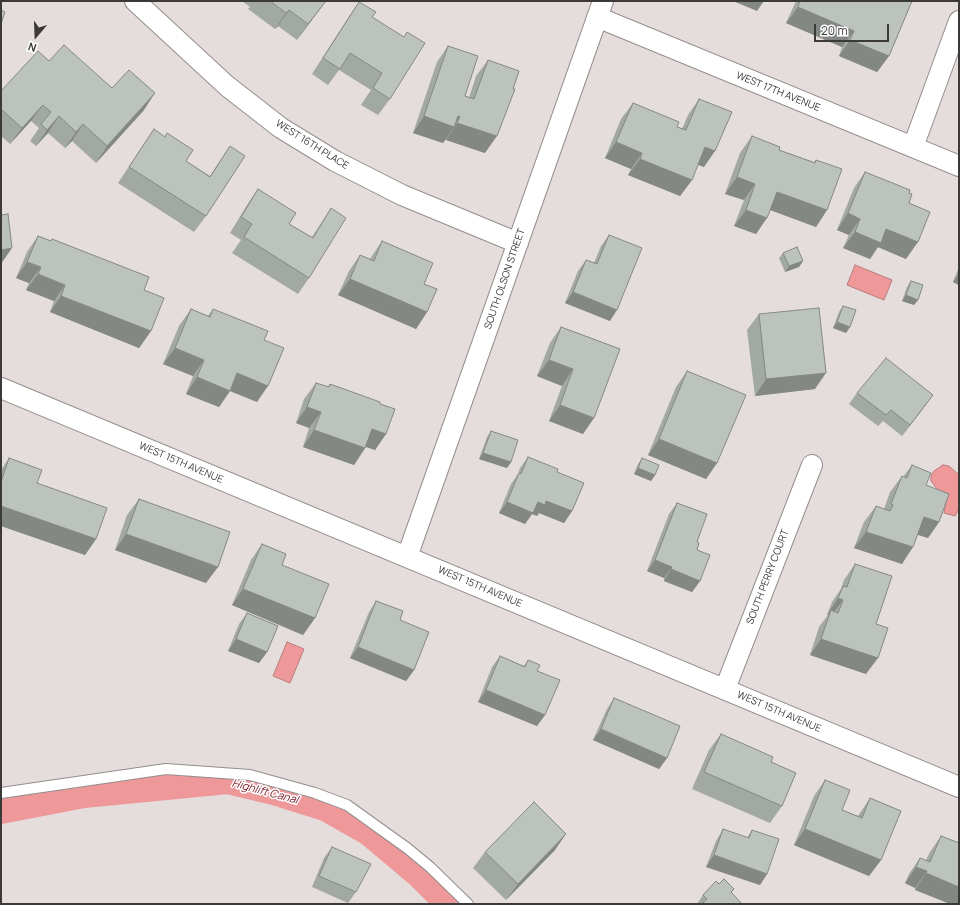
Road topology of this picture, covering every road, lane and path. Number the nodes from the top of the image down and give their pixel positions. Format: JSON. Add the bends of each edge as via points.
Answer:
{"nodes":[{"id":1,"x":135,"y":1,"type":"edge"},
{"id":2,"x":600,"y":9,"type":"edge"},
{"id":3,"x":959,"y":21,"type":"edge"},
{"id":4,"x":913,"y":147,"type":"junction"},
{"id":5,"x":959,"y":166,"type":"edge"},
{"id":6,"x":518,"y":243,"type":"junction"},
{"id":7,"x":1,"y":388,"type":"edge"},
{"id":8,"x":812,"y":465,"type":"dead end"},
{"id":9,"x":407,"y":557,"type":"junction"},
{"id":10,"x":725,"y":689,"type":"junction"},
{"id":11,"x":959,"y":787,"type":"edge"},
{"id":12,"x":1,"y":794,"type":"edge"},
{"id":13,"x":468,"y":904,"type":"edge"}],
"edges":[{"from":1,"to":6,"type":"street","name":"WEST 16TH PLACE","via":[[227,86],[281,128],[335,161],[402,195]]},
{"from":2,"to":4,"type":"street","name":"WEST 17TH AVENUE"},
{"from":2,"to":6,"type":"street","name":"SOUTH OLSON STREET"},
{"from":3,"to":4,"type":"street"},
{"from":4,"to":5,"type":"street","name":"WEST 17TH AVENUE"},
{"from":6,"to":9,"type":"street","name":"SOUTH OLSON STREET"},
{"from":7,"to":9,"type":"street","name":"WEST 15TH AVENUE"},
{"from":8,"to":10,"type":"street","name":"SOUTH PERRY COURT"},
{"from":9,"to":10,"type":"street","name":"WEST 15TH AVENUE"},
{"from":10,"to":11,"type":"street","name":"WEST 15TH AVENUE"},
{"from":12,"to":13,"type":"lane","via":[[166,769],[250,775],[315,792],[347,805],[407,848]]}]}
